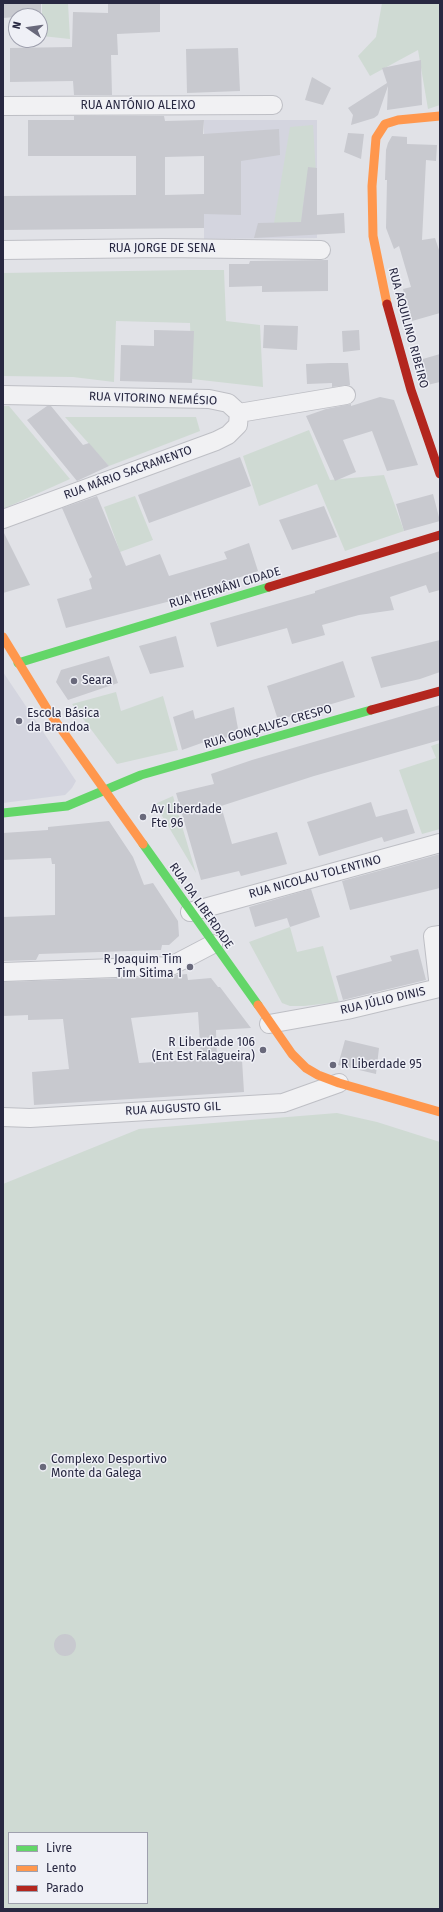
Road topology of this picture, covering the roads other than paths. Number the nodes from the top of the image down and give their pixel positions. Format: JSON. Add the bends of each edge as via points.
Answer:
{"nodes":[{"id":1,"x":273,"y":105,"type":"dead end"},
{"id":2,"x":3,"y":106,"type":"edge"},
{"id":3,"x":440,"y":116,"type":"edge"},
{"id":4,"x":3,"y":250,"type":"edge"},
{"id":5,"x":321,"y":250,"type":"dead end"},
{"id":6,"x":3,"y":395,"type":"edge"},
{"id":7,"x":346,"y":395,"type":"dead end"},
{"id":8,"x":239,"y":412,"type":"junction"},
{"id":9,"x":440,"y":474,"type":"edge"},
{"id":10,"x":3,"y":519,"type":"edge"},
{"id":11,"x":440,"y":535,"type":"edge"},
{"id":12,"x":3,"y":637,"type":"edge"},
{"id":13,"x":18,"y":663,"type":"junction"},
{"id":14,"x":440,"y":691,"type":"edge"},
{"id":15,"x":104,"y":790,"type":"junction"},
{"id":16,"x":3,"y":813,"type":"edge"},
{"id":17,"x":440,"y":843,"type":"edge"},
{"id":18,"x":190,"y":912,"type":"junction"},
{"id":19,"x":440,"y":935,"type":"edge"},
{"id":20,"x":213,"y":944,"type":"junction"},
{"id":21,"x":3,"y":972,"type":"edge"},
{"id":22,"x":269,"y":1024,"type":"junction"},
{"id":23,"x":339,"y":1083,"type":"junction"},
{"id":24,"x":440,"y":1112,"type":"edge"},
{"id":25,"x":3,"y":1116,"type":"edge"}],
"edges":[{"from":1,"to":2,"type":"street","name":"RUA ANTÓNIO ALEIXO"},
{"from":3,"to":9,"type":"street","name":"RUA AQUILINO RIBEIRO","via":[[398,120],[385,124],[376,138],[372,186],[373,236],[387,306],[411,390]]},
{"from":4,"to":5,"type":"street","name":"RUA JORGE DE SENA"},
{"from":6,"to":8,"type":"street","name":"RUA VITORINO NEMÉSIO","via":[[209,399],[228,403]]},
{"from":7,"to":8,"type":"street"},
{"from":8,"to":10,"type":"street","name":"RUA MÁRIO SACRAMENTO","via":[[238,426],[216,441]]},
{"from":11,"to":13,"type":"street","name":"RUA HERNÂNI CIDADE"},
{"from":12,"to":13,"type":"street","name":"RUA DA LIBERDADE"},
{"from":13,"to":15,"type":"street","name":"RUA DA LIBERDADE"},
{"from":14,"to":15,"type":"street","name":"RUA GONÇALVES CRESPO","via":[[141,775]]},
{"from":15,"to":16,"type":"street","name":"RUA GONÇALVES CRESPO","via":[[67,806]]},
{"from":15,"to":18,"type":"street","name":"RUA DA LIBERDADE"},
{"from":17,"to":18,"type":"street","name":"RUA NICOLAU TOLENTINO"},
{"from":18,"to":20,"type":"street","name":"RUA DA LIBERDADE"},
{"from":19,"to":22,"type":"street","name":"RUA JÚLIO DINIS","via":[[433,936],[439,988],[347,1010]]},
{"from":20,"to":21,"type":"street","via":[[171,966]]},
{"from":20,"to":22,"type":"street","name":"RUA DA LIBERDADE"},
{"from":22,"to":23,"type":"street","name":"RUA DA LIBERDADE","via":[[306,1068]]},
{"from":23,"to":24,"type":"street","name":"RUA DA LIBERDADE"},
{"from":23,"to":25,"type":"street","name":"RUA AUGUSTO GIL","via":[[283,1103],[30,1118]]}]}
